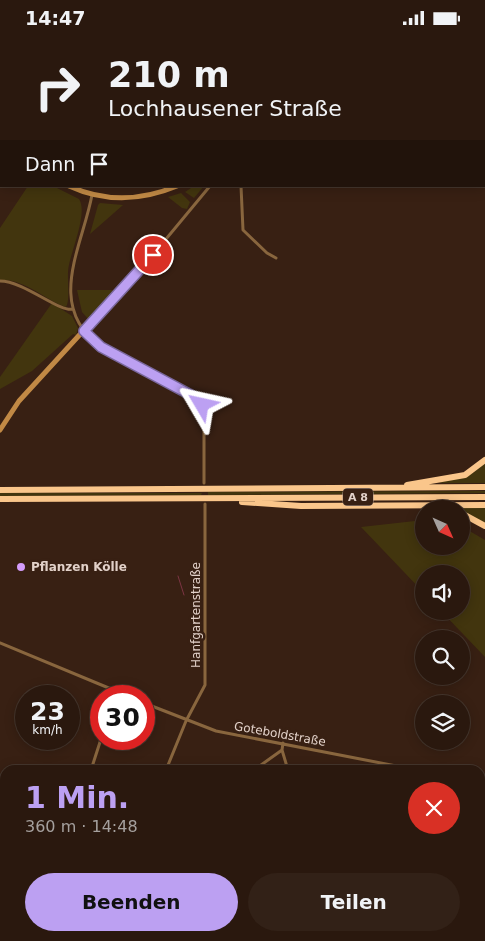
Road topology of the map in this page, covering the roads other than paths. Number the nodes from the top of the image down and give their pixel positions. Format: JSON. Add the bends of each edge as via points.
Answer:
{"nodes":[{"id":1,"x":72,"y":187,"type":"edge"},
{"id":2,"x":173,"y":187,"type":"edge"},
{"id":3,"x":209,"y":187,"type":"edge"},
{"id":4,"x":241,"y":187,"type":"edge"},
{"id":5,"x":92,"y":195,"type":"junction"},
{"id":6,"x":276,"y":258,"type":"dead end"},
{"id":7,"x":0,"y":281,"type":"edge"},
{"id":8,"x":73,"y":309,"type":"junction"},
{"id":9,"x":84,"y":331,"type":"junction"},
{"id":10,"x":205,"y":396,"type":"dead end"},
{"id":11,"x":199,"y":400,"type":"junction"},
{"id":12,"x":0,"y":430,"type":"edge"},
{"id":13,"x":485,"y":461,"type":"edge"},
{"id":14,"x":204,"y":483,"type":"dead end"},
{"id":15,"x":485,"y":487,"type":"edge"},
{"id":16,"x":392,"y":488,"type":"junction"},
{"id":17,"x":0,"y":489,"type":"edge"},
{"id":18,"x":485,"y":497,"type":"edge"},
{"id":19,"x":231,"y":498,"type":"junction"},
{"id":20,"x":0,"y":499,"type":"edge"},
{"id":21,"x":205,"y":504,"type":"dead end"},
{"id":22,"x":415,"y":505,"type":"edge"},
{"id":23,"x":470,"y":505,"type":"edge"},
{"id":24,"x":485,"y":505,"type":"edge"},
{"id":25,"x":470,"y":518,"type":"edge"},
{"id":26,"x":485,"y":526,"type":"edge"},
{"id":27,"x":0,"y":643,"type":"edge"},
{"id":28,"x":96,"y":685,"type":"edge"},
{"id":29,"x":155,"y":708,"type":"edge"},
{"id":30,"x":186,"y":721,"type":"junction"},
{"id":31,"x":283,"y":743,"type":"junction"},
{"id":32,"x":97,"y":750,"type":"edge"},
{"id":33,"x":282,"y":750,"type":"junction"},
{"id":34,"x":93,"y":765,"type":"edge"},
{"id":35,"x":168,"y":765,"type":"edge"},
{"id":36,"x":261,"y":765,"type":"edge"},
{"id":37,"x":286,"y":765,"type":"edge"},
{"id":38,"x":392,"y":765,"type":"edge"}],
"edges":[{"from":1,"to":5,"type":"street"},
{"from":2,"to":5,"type":"street","via":[[134,198]]},
{"from":3,"to":9,"type":"street"},
{"from":4,"to":6,"type":"street","via":[[243,230]]},
{"from":5,"to":8,"type":"street","via":[[71,276]]},
{"from":7,"to":8,"type":"street","via":[[19,284],[62,309]]},
{"from":8,"to":9,"type":"street"},
{"from":9,"to":11,"type":"street","via":[[101,347]]},
{"from":9,"to":12,"type":"street","via":[[19,401]]},
{"from":10,"to":11,"type":"street"},
{"from":11,"to":14,"type":"street","via":[[204,417]]},
{"from":13,"to":16,"type":"highway","via":[[464,475]]},
{"from":15,"to":16,"type":"highway","number":"A 8"},
{"from":16,"to":17,"type":"highway","number":"A 8"},
{"from":18,"to":19,"type":"highway","number":"A 8"},
{"from":19,"to":20,"type":"highway","number":"A 8"},
{"from":19,"to":22,"type":"highway","via":[[293,505]]},
{"from":21,"to":30,"type":"street","name":"Hanfgartenstraße","via":[[205,685]]},
{"from":23,"to":24,"type":"highway"},
{"from":25,"to":26,"type":"highway"},
{"from":27,"to":28,"type":"street"},
{"from":29,"to":30,"type":"street","name":"Goteboldstraße"},
{"from":30,"to":31,"type":"street","name":"Goteboldstraße","via":[[216,731]]},
{"from":30,"to":35,"type":"street","name":"Hanfgartenstraße"},
{"from":31,"to":33,"type":"street"},
{"from":31,"to":38,"type":"street","name":"Goteboldstraße"},
{"from":32,"to":34,"type":"street"},
{"from":33,"to":36,"type":"street"},
{"from":33,"to":37,"type":"street"}]}
